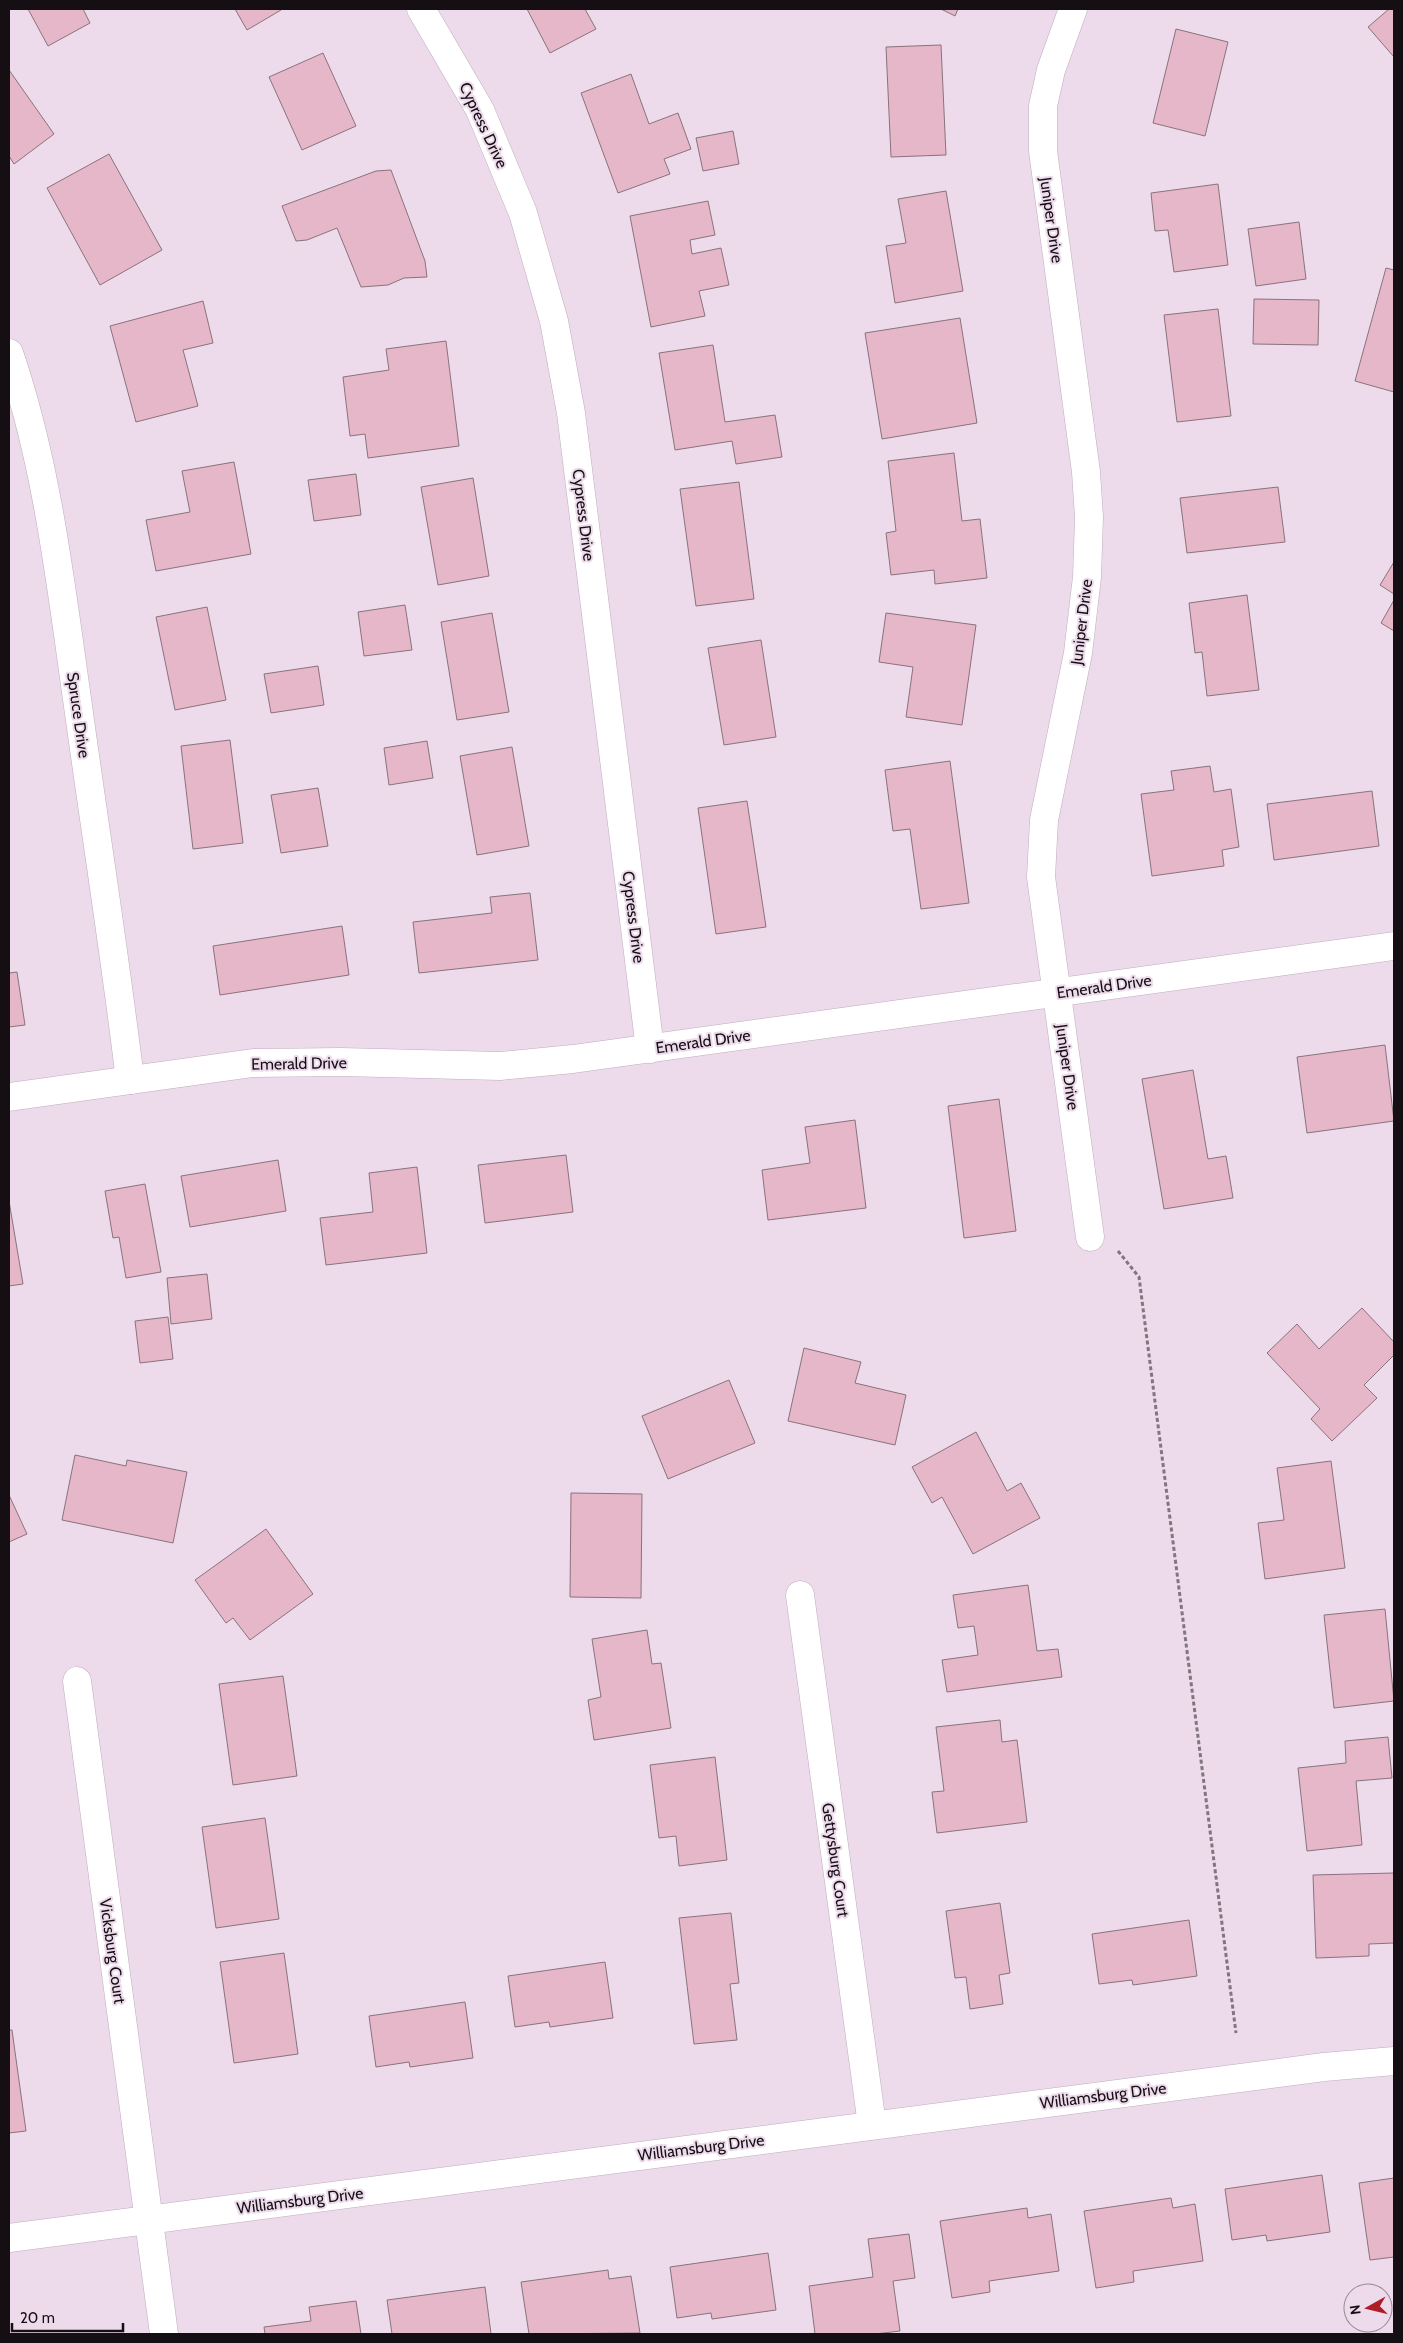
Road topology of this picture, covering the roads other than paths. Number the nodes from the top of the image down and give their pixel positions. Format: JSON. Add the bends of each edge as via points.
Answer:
{"nodes":[{"id":1,"x":421,"y":9,"type":"edge"},
{"id":2,"x":1073,"y":9,"type":"edge"},
{"id":3,"x":9,"y":354,"type":"edge"},
{"id":4,"x":1394,"y":946,"type":"edge"},
{"id":5,"x":1057,"y":992,"type":"junction"},
{"id":6,"x":650,"y":1048,"type":"junction"},
{"id":7,"x":130,"y":1080,"type":"junction"},
{"id":8,"x":9,"y":1097,"type":"edge"},
{"id":9,"x":1102,"y":1242,"type":"road end"},
{"id":10,"x":800,"y":1595,"type":"dead end"},
{"id":11,"x":77,"y":1682,"type":"dead end"},
{"id":12,"x":1394,"y":2061,"type":"edge"},
{"id":13,"x":872,"y":2125,"type":"junction"},
{"id":14,"x":150,"y":2220,"type":"junction"},
{"id":15,"x":9,"y":2238,"type":"edge"},
{"id":16,"x":164,"y":2334,"type":"edge"}],
"edges":[{"from":1,"to":6,"type":"street","name":"Cypress Drive","via":[[480,110],[524,214],[554,322],[571,413]]},
{"from":2,"to":5,"type":"street","name":"Juniper Drive","via":[[1052,70],[1044,106],[1043,151],[1086,472],[1089,517],[1087,577],[1078,653],[1044,820],[1041,877]]},
{"from":3,"to":7,"type":"street","name":"Spruce Drive","via":[[26,402],[58,570]]},
{"from":4,"to":5,"type":"street","name":"Emerald Drive"},
{"from":5,"to":6,"type":"street","name":"Emerald Drive"},
{"from":5,"to":9,"type":"street","name":"Juniper Drive"},
{"from":6,"to":7,"type":"street","name":"Emerald Drive","via":[[500,1066],[253,1063]]},
{"from":7,"to":8,"type":"street","name":"Emerald Drive"},
{"from":10,"to":13,"type":"street","name":"Gettysburg Court"},
{"from":11,"to":14,"type":"street","name":"Vicksburg Court"},
{"from":12,"to":13,"type":"street","name":"Williamsburg Drive","via":[[1324,2066]]},
{"from":13,"to":14,"type":"street","name":"Williamsburg Drive"},
{"from":14,"to":15,"type":"street","name":"Williamsburg Drive"},
{"from":14,"to":16,"type":"street","name":"Vicksburg Court"}]}
